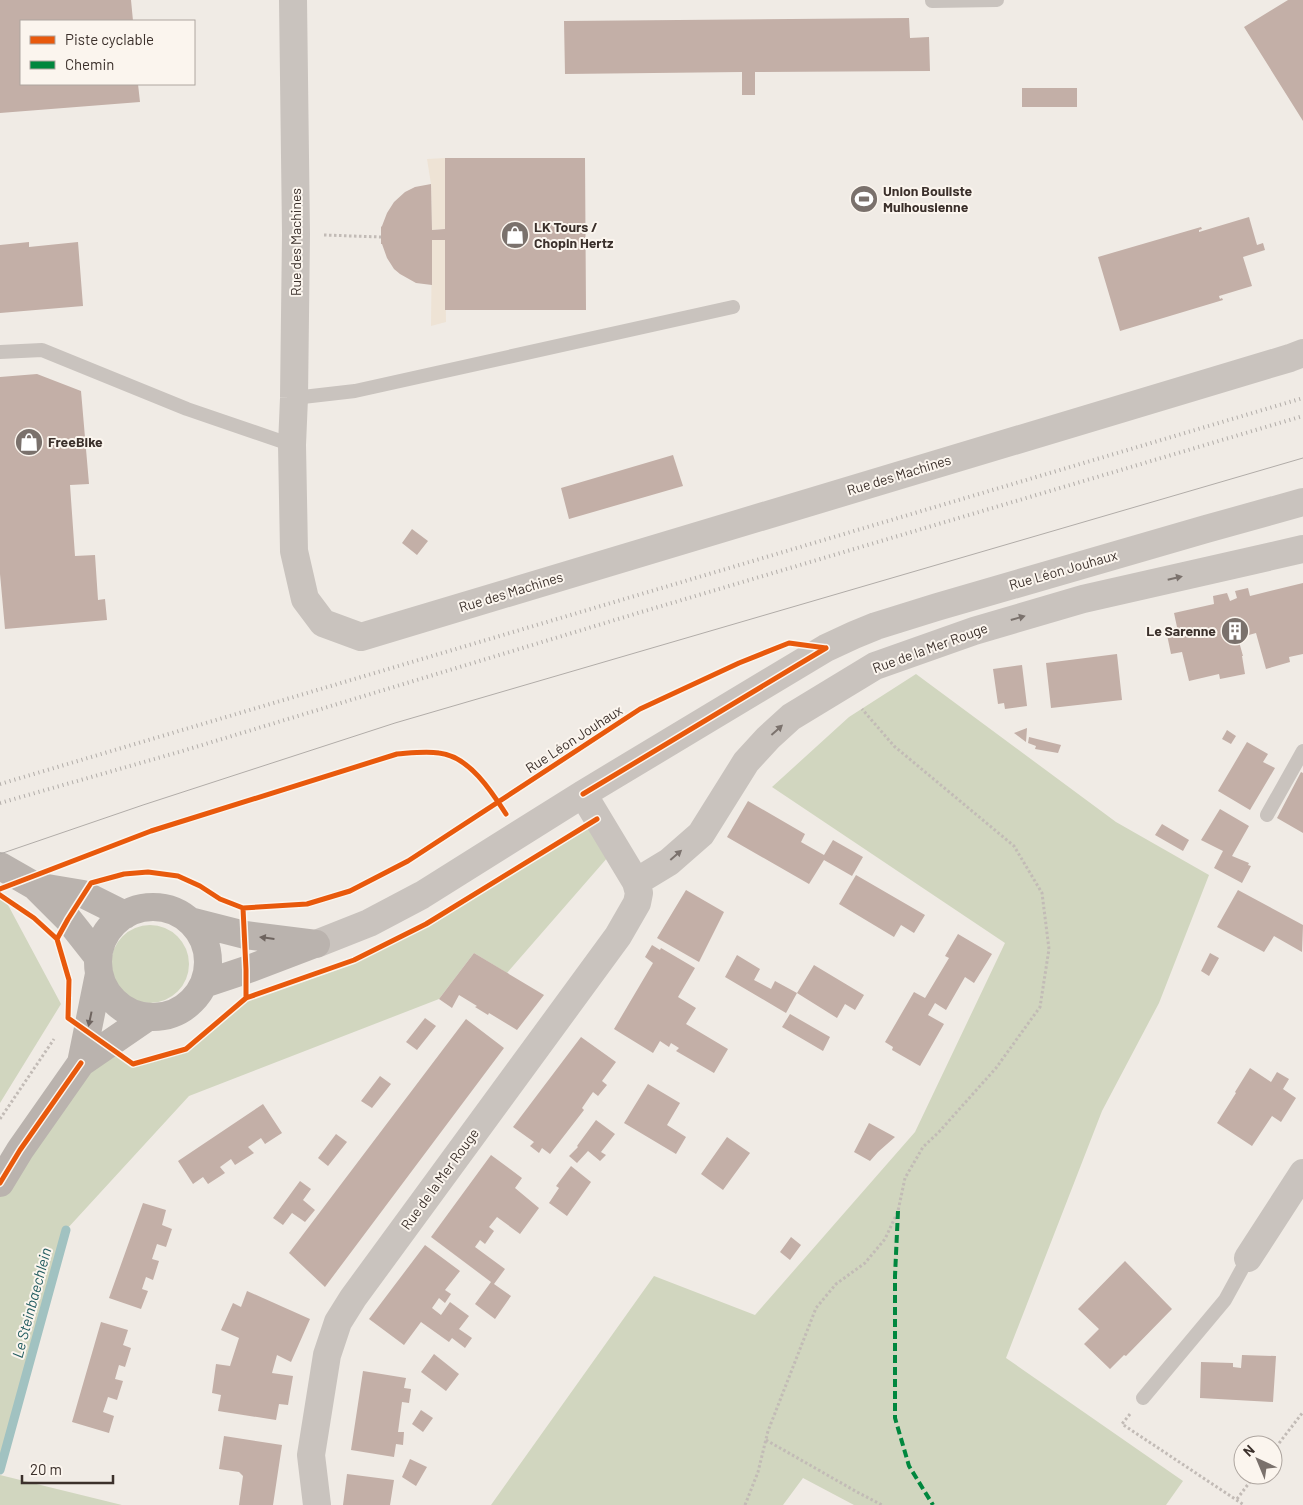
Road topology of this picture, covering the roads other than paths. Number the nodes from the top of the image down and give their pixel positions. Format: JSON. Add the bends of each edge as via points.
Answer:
{"nodes":[{"id":1,"x":293,"y":0,"type":"edge"},
{"id":2,"x":997,"y":0,"type":"edge"},
{"id":3,"x":932,"y":1,"type":"edge"},
{"id":4,"x":733,"y":308,"type":"dead end"},
{"id":5,"x":0,"y":352,"type":"edge"},
{"id":6,"x":1303,"y":353,"type":"edge"},
{"id":7,"x":294,"y":398,"type":"junction"},
{"id":8,"x":292,"y":445,"type":"junction"},
{"id":9,"x":1303,"y":502,"type":"edge"},
{"id":10,"x":1303,"y":549,"type":"edge"},
{"id":11,"x":1303,"y":750,"type":"edge"},
{"id":12,"x":583,"y":794,"type":"junction"},
{"id":13,"x":1267,"y":815,"type":"dead end"},
{"id":14,"x":0,"y":866,"type":"edge"},
{"id":15,"x":636,"y":882,"type":"junction"},
{"id":16,"x":35,"y":886,"type":"junction"},
{"id":17,"x":125,"y":915,"type":"junction"},
{"id":18,"x":190,"y":920,"type":"junction"},
{"id":19,"x":316,"y":944,"type":"junction"},
{"id":20,"x":99,"y":966,"type":"junction"},
{"id":21,"x":204,"y":984,"type":"junction"},
{"id":22,"x":148,"y":1017,"type":"junction"},
{"id":23,"x":81,"y":1063,"type":"junction"},
{"id":24,"x":1303,"y":1173,"type":"edge"},
{"id":25,"x":0,"y":1183,"type":"edge"},
{"id":26,"x":1248,"y":1258,"type":"joint"},
{"id":27,"x":1143,"y":1398,"type":"road end"},
{"id":28,"x":317,"y":1505,"type":"edge"}],
"edges":[{"from":1,"to":7,"type":"street","name":"Rue des Machines"},
{"from":2,"to":3,"type":"lane"},
{"from":4,"to":7,"type":"lane","via":[[355,391]]},
{"from":5,"to":8,"type":"lane","via":[[42,350],[187,409]]},
{"from":6,"to":8,"type":"street","name":"Rue des Machines","via":[[361,637],[323,623],[305,599],[294,552]]},
{"from":7,"to":8,"type":"street","name":"Rue des Machines"},
{"from":9,"to":12,"type":"street","name":"Rue Léon Jouhaux","via":[[937,607],[862,632],[826,648]]},
{"from":15,"to":10,"type":"street","name":"Rue de la Mer Rouge","one_way":true,"via":[[668,862],[701,834],[746,762],[791,717],[875,666],[974,631],[1083,599]]},
{"from":11,"to":13,"type":"lane"},
{"from":12,"to":15,"type":"street"},
{"from":12,"to":19,"type":"street","name":"Rue Léon Jouhaux","via":[[422,895],[369,923]]},
{"from":14,"to":16,"type":"street"},
{"from":15,"to":28,"type":"street","name":"Rue de la Mer Rouge","via":[[637,903],[618,936],[338,1322],[327,1355],[311,1455]]},
{"from":16,"to":17,"type":"street","via":[[83,894]]},
{"from":16,"to":20,"type":"street","via":[[68,919]]},
{"from":17,"to":18,"type":"street","via":[[141,908],[159,907]]},
{"from":17,"to":20,"type":"street","via":[[112,925],[102,940]]},
{"from":19,"to":18,"type":"street","name":"Rue Léon Jouhaux","one_way":true,"via":[[245,935]]},
{"from":18,"to":21,"type":"street","via":[[201,934],[207,950]]},
{"from":19,"to":21,"type":"street","name":"Rue Léon Jouhaux"},
{"from":20,"to":22,"type":"street","via":[[105,990],[116,1004],[131,1013]]},
{"from":20,"to":23,"type":"street","one_way":true,"via":[[78,1024]]},
{"from":21,"to":22,"type":"street","via":[[195,999],[181,1010],[165,1016]]},
{"from":22,"to":23,"type":"street"},
{"from":23,"to":25,"type":"street"},
{"from":24,"to":26,"type":"street"},
{"from":26,"to":27,"type":"lane","via":[[1225,1300]]}]}
